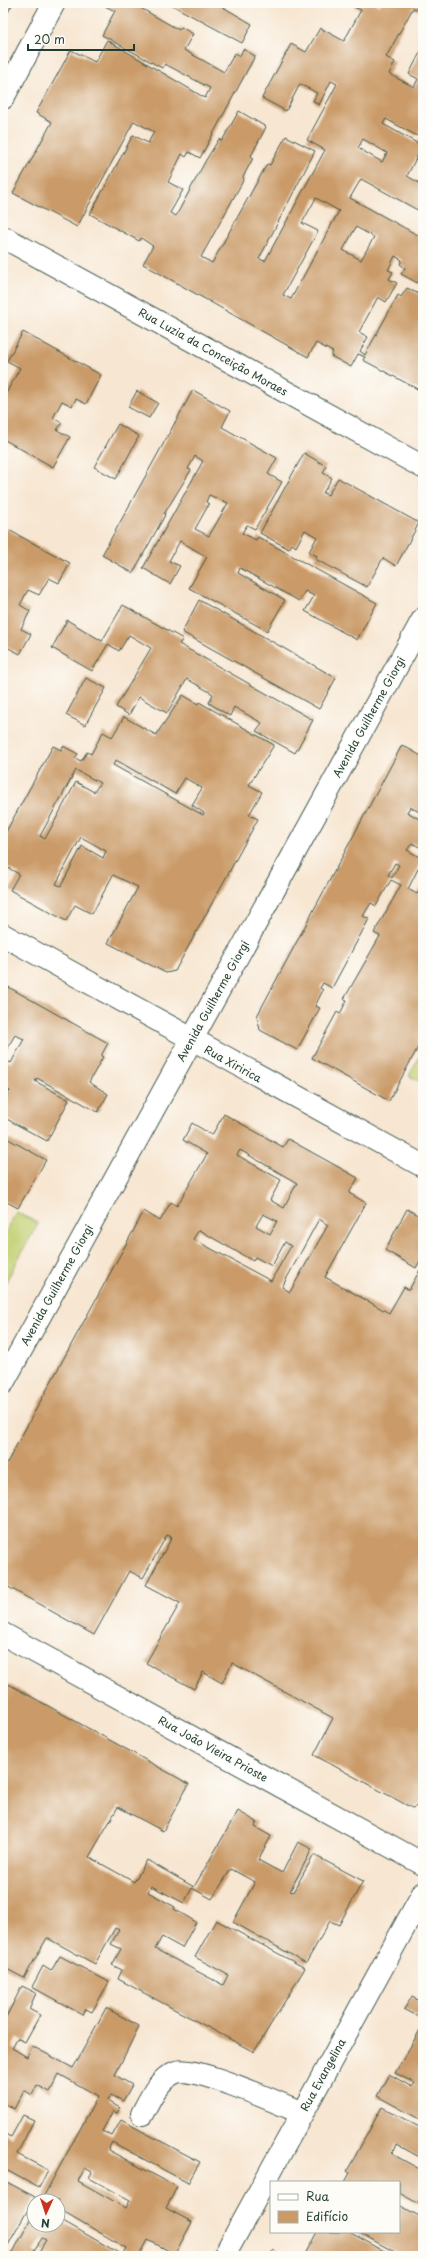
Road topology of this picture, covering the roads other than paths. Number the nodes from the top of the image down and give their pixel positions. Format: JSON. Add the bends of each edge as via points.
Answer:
{"nodes":[{"id":1,"x":54,"y":3,"type":"edge"},
{"id":2,"x":3,"y":98,"type":"edge"},
{"id":3,"x":3,"y":237,"type":"edge"},
{"id":4,"x":423,"y":467,"type":"edge"},
{"id":5,"x":423,"y":619,"type":"edge"},
{"id":6,"x":3,"y":935,"type":"edge"},
{"id":7,"x":191,"y":1040,"type":"junction"},
{"id":8,"x":423,"y":1166,"type":"edge"},
{"id":9,"x":3,"y":1383,"type":"edge"},
{"id":10,"x":3,"y":1634,"type":"edge"},
{"id":11,"x":423,"y":1864,"type":"edge"},
{"id":12,"x":423,"y":1893,"type":"edge"},
{"id":13,"x":302,"y":2113,"type":"junction"},
{"id":14,"x":142,"y":2114,"type":"dead end"},
{"id":15,"x":224,"y":2256,"type":"edge"}],
"edges":[{"from":1,"to":2,"type":"street"},
{"from":3,"to":4,"type":"street","name":"Rua Luzia da Conceição Moraes"},
{"from":5,"to":7,"type":"street","name":"Avenida Guilherme Giorgi"},
{"from":6,"to":7,"type":"street","name":"Rua Xiririca"},
{"from":7,"to":8,"type":"street","name":"Rua Xiririca"},
{"from":7,"to":9,"type":"street","name":"Avenida Guilherme Giorgi"},
{"from":10,"to":11,"type":"street","name":"Rua João Vieira Prioste"},
{"from":12,"to":13,"type":"street","name":"Rua Evangelina"},
{"from":13,"to":14,"type":"street","via":[[200,2073],[176,2072],[160,2083]]},
{"from":13,"to":15,"type":"street","name":"Rua Evangelina"}]}
